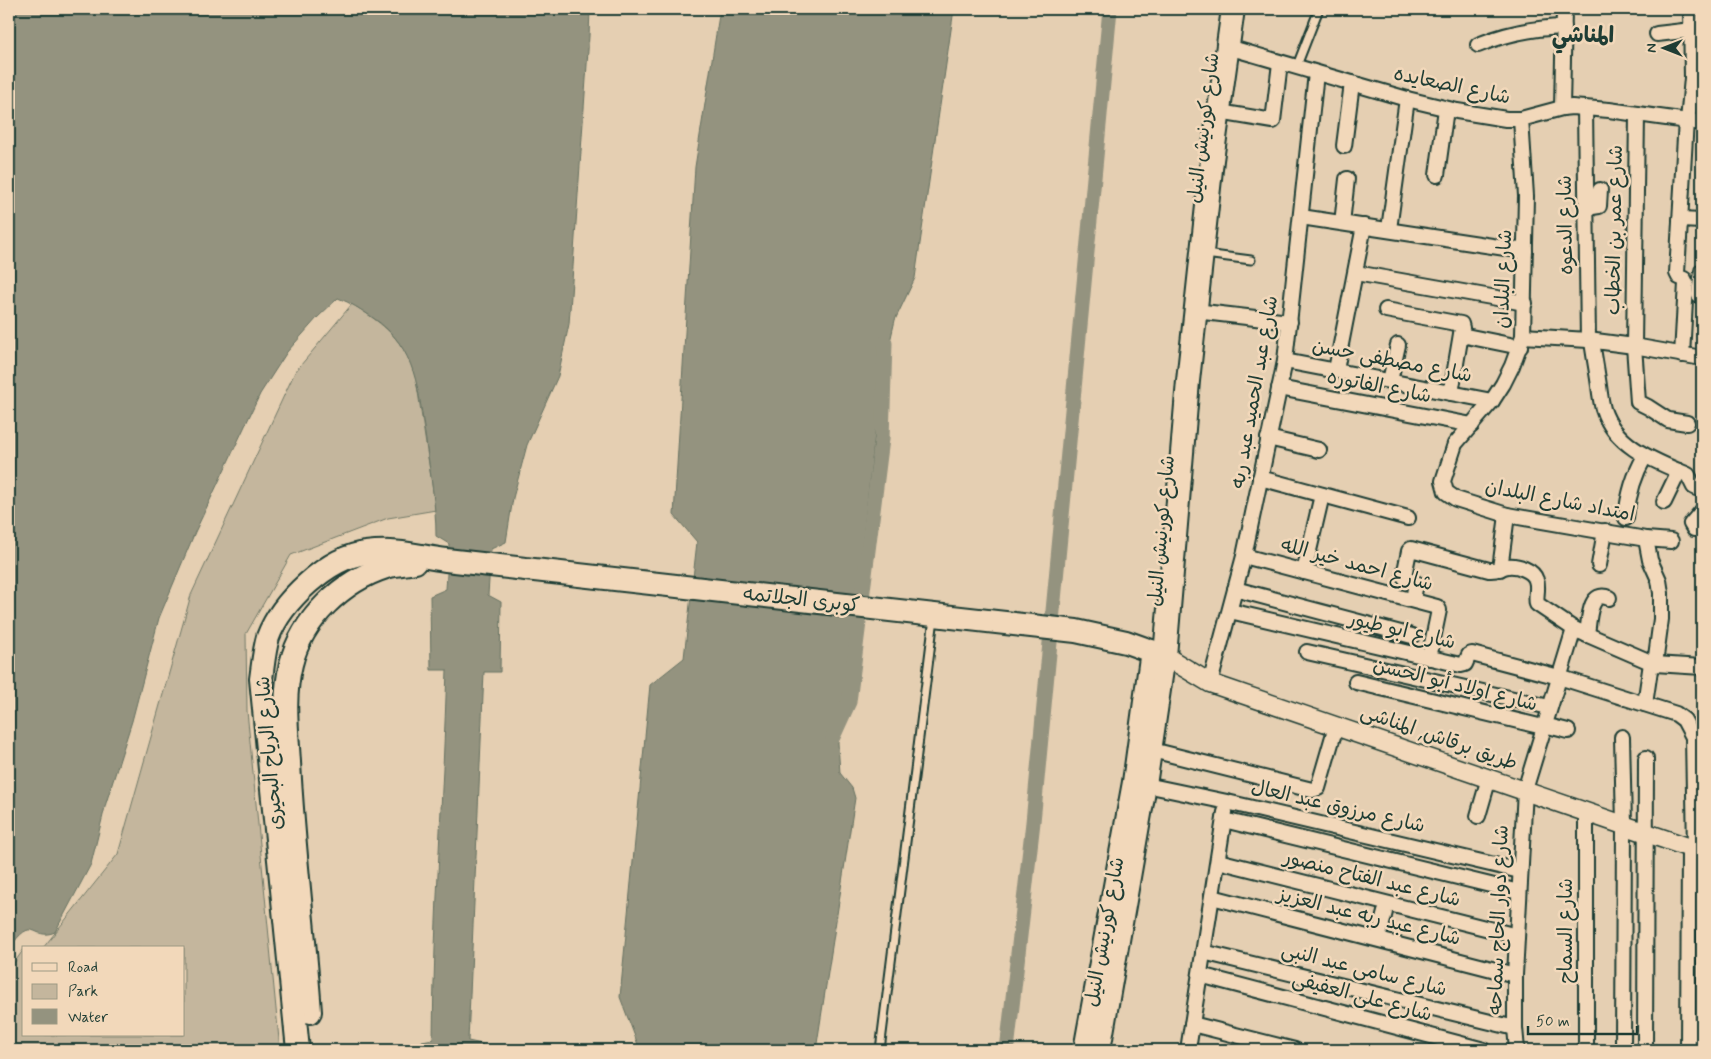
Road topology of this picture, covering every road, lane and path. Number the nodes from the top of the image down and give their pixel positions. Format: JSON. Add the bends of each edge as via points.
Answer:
{"nodes":[{"id":1,"x":1226,"y":9,"type":"edge"},
{"id":2,"x":1319,"y":9,"type":"edge"},
{"id":3,"x":1564,"y":9,"type":"edge"},
{"id":4,"x":1691,"y":9,"type":"edge"},
{"id":5,"x":1564,"y":27,"type":"junction"},
{"id":6,"x":1697,"y":29,"type":"edge"},
{"id":7,"x":1657,"y":34,"type":"dead end"},
{"id":8,"x":1478,"y":45,"type":"dead end"},
{"id":9,"x":1228,"y":47,"type":"junction"},
{"id":10,"x":1280,"y":63,"type":"junction"},
{"id":11,"x":1296,"y":68,"type":"junction"},
{"id":12,"x":1316,"y":73,"type":"junction"},
{"id":13,"x":1352,"y":84,"type":"junction"},
{"id":14,"x":1407,"y":99,"type":"junction"},
{"id":15,"x":1562,"y":108,"type":"junction"},
{"id":16,"x":1585,"y":108,"type":"junction"},
{"id":17,"x":1446,"y":109,"type":"junction"},
{"id":18,"x":1219,"y":112,"type":"junction"},
{"id":19,"x":1637,"y":114,"type":"junction"},
{"id":20,"x":1521,"y":119,"type":"junction"},
{"id":21,"x":1687,"y":121,"type":"junction"},
{"id":22,"x":1702,"y":123,"type":"edge"},
{"id":23,"x":1344,"y":146,"type":"dead end"},
{"id":24,"x":1437,"y":176,"type":"dead end"},
{"id":25,"x":1347,"y":179,"type":"dead end"},
{"id":26,"x":1600,"y":190,"type":"dead end"},
{"id":27,"x":1586,"y":208,"type":"junction"},
{"id":28,"x":1301,"y":217,"type":"junction"},
{"id":29,"x":1680,"y":220,"type":"junction"},
{"id":30,"x":1702,"y":221,"type":"edge"},
{"id":31,"x":1342,"y":223,"type":"junction"},
{"id":32,"x":1364,"y":226,"type":"junction"},
{"id":33,"x":1390,"y":229,"type":"junction"},
{"id":34,"x":1525,"y":251,"type":"junction"},
{"id":35,"x":1202,"y":253,"type":"junction"},
{"id":36,"x":1251,"y":260,"type":"dead end"},
{"id":37,"x":1702,"y":271,"type":"edge"},
{"id":38,"x":1356,"y":273,"type":"junction"},
{"id":39,"x":1699,"y":295,"type":"dead end"},
{"id":40,"x":1525,"y":303,"type":"junction"},
{"id":41,"x":1386,"y":310,"type":"dead end"},
{"id":42,"x":1195,"y":311,"type":"junction"},
{"id":43,"x":1290,"y":322,"type":"junction"},
{"id":44,"x":1461,"y":335,"type":"junction"},
{"id":45,"x":1590,"y":341,"type":"junction"},
{"id":46,"x":1521,"y":342,"type":"junction"},
{"id":47,"x":1398,"y":345,"type":"dead end"},
{"id":48,"x":1634,"y":346,"type":"junction"},
{"id":49,"x":1682,"y":355,"type":"junction"},
{"id":50,"x":1702,"y":358,"type":"edge"},
{"id":51,"x":1284,"y":361,"type":"junction"},
{"id":52,"x":1336,"y":370,"type":"junction"},
{"id":53,"x":1390,"y":381,"type":"junction"},
{"id":54,"x":1279,"y":388,"type":"junction"},
{"id":55,"x":1451,"y":393,"type":"junction"},
{"id":56,"x":1492,"y":401,"type":"junction"},
{"id":57,"x":1687,"y":423,"type":"dead end"},
{"id":58,"x":1472,"y":425,"type":"junction"},
{"id":59,"x":1268,"y":438,"type":"junction"},
{"id":60,"x":1320,"y":450,"type":"dead end"},
{"id":61,"x":1646,"y":456,"type":"junction"},
{"id":62,"x":1679,"y":471,"type":"junction"},
{"id":63,"x":1260,"y":478,"type":"junction"},
{"id":64,"x":1702,"y":490,"type":"edge"},
{"id":65,"x":1322,"y":495,"type":"junction"},
{"id":66,"x":1664,"y":502,"type":"dead end"},
{"id":67,"x":1702,"y":511,"type":"edge"},
{"id":68,"x":1507,"y":514,"type":"junction"},
{"id":69,"x":1408,"y":518,"type":"dead end"},
{"id":70,"x":1626,"y":518,"type":"dead end"},
{"id":71,"x":1702,"y":528,"type":"edge"},
{"id":72,"x":1605,"y":531,"type":"junction"},
{"id":73,"x":1646,"y":539,"type":"junction"},
{"id":74,"x":1672,"y":541,"type":"dead end"},
{"id":75,"x":1244,"y":556,"type":"junction"},
{"id":76,"x":440,"y":559,"type":"junction"},
{"id":77,"x":1599,"y":565,"type":"dead end"},
{"id":78,"x":1500,"y":569,"type":"junction"},
{"id":79,"x":1304,"y":572,"type":"junction"},
{"id":80,"x":1236,"y":589,"type":"junction"},
{"id":81,"x":1609,"y":598,"type":"dead end"},
{"id":82,"x":1413,"y":600,"type":"junction"},
{"id":83,"x":1230,"y":611,"type":"junction"},
{"id":84,"x":935,"y":615,"type":"junction"},
{"id":85,"x":1574,"y":629,"type":"junction"},
{"id":86,"x":1587,"y":634,"type":"junction"},
{"id":87,"x":1412,"y":636,"type":"dead end"},
{"id":88,"x":1307,"y":652,"type":"dead end"},
{"id":89,"x":1158,"y":653,"type":"junction"},
{"id":90,"x":1429,"y":658,"type":"junction"},
{"id":91,"x":1653,"y":664,"type":"junction"},
{"id":92,"x":1702,"y":667,"type":"edge"},
{"id":93,"x":1559,"y":677,"type":"junction"},
{"id":94,"x":1356,"y":682,"type":"dead end"},
{"id":95,"x":1210,"y":683,"type":"junction"},
{"id":96,"x":1645,"y":704,"type":"junction"},
{"id":97,"x":1549,"y":708,"type":"junction"},
{"id":98,"x":1336,"y":726,"type":"junction"},
{"id":99,"x":1544,"y":726,"type":"junction"},
{"id":100,"x":1568,"y":731,"type":"dead end"},
{"id":101,"x":1622,"y":736,"type":"dead end"},
{"id":102,"x":1152,"y":750,"type":"junction"},
{"id":103,"x":1646,"y":758,"type":"dead end"},
{"id":104,"x":1489,"y":778,"type":"junction"},
{"id":105,"x":1146,"y":785,"type":"junction"},
{"id":106,"x":1525,"y":790,"type":"junction"},
{"id":107,"x":1227,"y":802,"type":"junction"},
{"id":108,"x":1586,"y":811,"type":"junction"},
{"id":109,"x":1478,"y":816,"type":"dead end"},
{"id":110,"x":1224,"y":820,"type":"junction"},
{"id":111,"x":1624,"y":824,"type":"junction"},
{"id":112,"x":1646,"y":832,"type":"junction"},
{"id":113,"x":1695,"y":850,"type":"edge"},
{"id":114,"x":1126,"y":857,"type":"junction"},
{"id":115,"x":1218,"y":860,"type":"junction"},
{"id":116,"x":1520,"y":870,"type":"junction"},
{"id":117,"x":1519,"y":892,"type":"junction"},
{"id":118,"x":1212,"y":897,"type":"junction"},
{"id":119,"x":1385,"y":912,"type":"dead end"},
{"id":120,"x":1518,"y":936,"type":"junction"},
{"id":121,"x":1378,"y":939,"type":"junction"},
{"id":122,"x":1204,"y":952,"type":"junction"},
{"id":123,"x":1200,"y":975,"type":"junction"},
{"id":124,"x":1515,"y":975,"type":"junction"},
{"id":125,"x":1192,"y":1024,"type":"junction"},
{"id":126,"x":1515,"y":1028,"type":"junction"},
{"id":127,"x":298,"y":1050,"type":"edge"},
{"id":128,"x":312,"y":1050,"type":"edge"},
{"id":129,"x":880,"y":1050,"type":"edge"},
{"id":130,"x":1084,"y":1050,"type":"edge"},
{"id":131,"x":1100,"y":1050,"type":"edge"},
{"id":132,"x":1188,"y":1050,"type":"edge"},
{"id":133,"x":1294,"y":1050,"type":"edge"},
{"id":134,"x":1484,"y":1050,"type":"edge"},
{"id":135,"x":1516,"y":1050,"type":"edge"},
{"id":136,"x":1586,"y":1050,"type":"edge"},
{"id":137,"x":1623,"y":1050,"type":"edge"},
{"id":138,"x":1645,"y":1050,"type":"edge"},
{"id":139,"x":1688,"y":1050,"type":"edge"}],
"edges":[{"from":1,"to":9,"type":"main road","name":"شارع كورنيش النيل"},
{"from":1,"to":89,"type":"main road","name":"شارع كورنيش النيل","via":[[1199,159],[1181,315],[1170,432]]},
{"from":2,"to":11,"type":"lane"},
{"from":3,"to":5,"type":"street"},
{"from":4,"to":6,"type":"street"},
{"from":5,"to":8,"type":"street","via":[[1520,31]]},
{"from":5,"to":15,"type":"street"},
{"from":6,"to":7,"type":"street"},
{"from":6,"to":21,"type":"street"},
{"from":9,"to":10,"type":"street","name":"شارع الصعايده"},
{"from":9,"to":18,"type":"main road","name":"شارع كورنيش النيل"},
{"from":10,"to":11,"type":"street","name":"شارع الصعايده"},
{"from":10,"to":18,"type":"street","via":[[1272,121]]},
{"from":11,"to":12,"type":"street","name":"شارع الصعايده"},
{"from":12,"to":13,"type":"street","name":"شارع الصعايده"},
{"from":12,"to":28,"type":"street","name":"شارع عبد الحميد عبد ربه"},
{"from":13,"to":14,"type":"street","name":"شارع الصعايده"},
{"from":13,"to":23,"type":"street"},
{"from":14,"to":17,"type":"street","name":"شارع الصعايده"},
{"from":14,"to":33,"type":"street"},
{"from":15,"to":16,"type":"street","name":"شارع الصعايده"},
{"from":15,"to":20,"type":"street","name":"شارع الصعايده"},
{"from":16,"to":19,"type":"street","name":"شارع الصعايده"},
{"from":16,"to":27,"type":"street","name":"شارع الدعوه"},
{"from":17,"to":20,"type":"street","name":"شارع الصعايده"},
{"from":17,"to":24,"type":"street"},
{"from":18,"to":35,"type":"main road","name":"شارع كورنيش النيل"},
{"from":19,"to":21,"type":"street","name":"شارع الصعايده"},
{"from":19,"to":48,"type":"street","name":"شارع عمر بن الخطاب"},
{"from":20,"to":34,"type":"street","name":"شارع البلدان","via":[[1526,196]]},
{"from":21,"to":22,"type":"street","name":"شارع الصعايده"},
{"from":21,"to":29,"type":"street"},
{"from":25,"to":31,"type":"street"},
{"from":26,"to":27,"type":"street","via":[[1599,206]]},
{"from":27,"to":45,"type":"street","name":"شارع الدعوه"},
{"from":28,"to":31,"type":"street"},
{"from":28,"to":43,"type":"street","name":"شارع عبد الحميد عبد ربه"},
{"from":29,"to":30,"type":"street"},
{"from":29,"to":49,"type":"street","via":[[1676,273],[1686,283]]},
{"from":31,"to":32,"type":"street"},
{"from":32,"to":33,"type":"street"},
{"from":32,"to":38,"type":"street"},
{"from":33,"to":34,"type":"street"},
{"from":34,"to":40,"type":"street","name":"شارع البلدان"},
{"from":35,"to":36,"type":"lane"},
{"from":35,"to":42,"type":"main road","name":"شارع كورنيش النيل"},
{"from":37,"to":39,"type":"street"},
{"from":38,"to":40,"type":"street"},
{"from":38,"to":52,"type":"street"},
{"from":40,"to":46,"type":"street","name":"شارع البلدان"},
{"from":41,"to":44,"type":"street","via":[[1461,324]]},
{"from":42,"to":43,"type":"street"},
{"from":42,"to":89,"type":"main road","name":"شارع كورنيش النيل"},
{"from":43,"to":51,"type":"street","name":"شارع عبد الحميد عبد ربه"},
{"from":44,"to":46,"type":"street"},
{"from":44,"to":55,"type":"street"},
{"from":45,"to":46,"type":"street"},
{"from":45,"to":48,"type":"street"},
{"from":45,"to":61,"type":"street","name":"شارع الدعوه","via":[[1603,409],[1620,437]]},
{"from":46,"to":56,"type":"street","name":"شارع البلدان"},
{"from":47,"to":53,"type":"street"},
{"from":48,"to":49,"type":"street"},
{"from":48,"to":57,"type":"street","name":"شارع عمر بن الخطاب","via":[[1638,402],[1668,420]]},
{"from":49,"to":50,"type":"street"},
{"from":51,"to":52,"type":"street","name":"شارع مصطفى حسن"},
{"from":51,"to":54,"type":"street","name":"شارع عبد الحميد عبد ربه"},
{"from":52,"to":53,"type":"street","name":"شارع مصطفى حسن"},
{"from":53,"to":55,"type":"street","name":"شارع مصطفى حسن"},
{"from":54,"to":58,"type":"street","name":"شارع الفاتوره"},
{"from":54,"to":59,"type":"street","name":"شارع عبد الحميد عبد ربه"},
{"from":55,"to":56,"type":"street","name":"شارع مصطفى حسن"},
{"from":56,"to":58,"type":"street","name":"شارع البلدان"},
{"from":58,"to":68,"type":"street","name":"امتداد شارع البلدان","via":[[1455,444],[1443,487],[1456,499]]},
{"from":59,"to":60,"type":"street"},
{"from":59,"to":63,"type":"street","name":"شارع عبد الحميد عبد ربه"},
{"from":61,"to":62,"type":"street","name":"شارع الدعوه"},
{"from":61,"to":70,"type":"street","via":[[1634,479]]},
{"from":62,"to":64,"type":"street","via":[[1688,475],[1694,487]]},
{"from":62,"to":66,"type":"street"},
{"from":63,"to":65,"type":"street"},
{"from":63,"to":75,"type":"street","name":"شارع عبد الحميد عبد ربه"},
{"from":65,"to":69,"type":"street"},
{"from":65,"to":79,"type":"street"},
{"from":67,"to":71,"type":"street","via":[[1691,524],[1694,528]]},
{"from":68,"to":72,"type":"street","name":"امتداد شارع البلدان"},
{"from":68,"to":78,"type":"street"},
{"from":72,"to":73,"type":"street","name":"امتداد شارع البلدان"},
{"from":72,"to":77,"type":"street"},
{"from":73,"to":74,"type":"street"},
{"from":73,"to":91,"type":"street","name":"امتداد شارع البلدان","via":[[1661,593],[1661,619]]},
{"from":75,"to":79,"type":"street","name":"شارع احمد خير الله"},
{"from":75,"to":80,"type":"street","name":"شارع عبد الحميد عبد ربه"},
{"from":76,"to":84,"type":"main road","name":"كوبرى الجلاتمه"},
{"from":76,"to":127,"type":"main road","name":"شارع الرياح البحيرى","via":[[394,551],[344,558],[321,572],[300,591],[269,636],[261,679]]},
{"from":76,"to":128,"type":"main road","name":"شارع الرياح البحيرى","via":[[386,567],[345,588],[321,608],[303,634],[291,663],[286,694],[290,791]]},
{"from":78,"to":82,"type":"street","via":[[1489,570],[1411,549],[1404,576],[1416,583]]},
{"from":78,"to":85,"type":"street","via":[[1510,566],[1529,571],[1536,579],[1537,604]]},
{"from":79,"to":82,"type":"street","name":"شارع احمد خير الله"},
{"from":80,"to":83,"type":"street","name":"شارع عبد الحميد عبد ربه"},
{"from":80,"to":87,"type":"street"},
{"from":81,"to":86,"type":"street","via":[[1603,595],[1594,600]]},
{"from":82,"to":90,"type":"street","name":"شارع احمد خير الله","via":[[1439,608]]},
{"from":83,"to":90,"type":"street","name":"شارع ابو طيور"},
{"from":83,"to":95,"type":"street","name":"شارع عبد الحميد عبد ربه"},
{"from":84,"to":89,"type":"main road","name":"كوبرى الجلاتمه","via":[[1076,631]]},
{"from":84,"to":129,"type":"lane"},
{"from":85,"to":86,"type":"street"},
{"from":85,"to":93,"type":"street","name":"شارع دوار الحاج سماحه"},
{"from":86,"to":91,"type":"street"},
{"from":88,"to":97,"type":"street"},
{"from":89,"to":95,"type":"street","name":"طريق برقاش, المناشى"},
{"from":89,"to":102,"type":"main road","name":"شارع كورنيش النيل"},
{"from":89,"to":114,"type":"main road","name":"شارع كورنيش النيل","via":[[1133,782]]},
{"from":90,"to":93,"type":"street","name":"شارع ابو طيور","via":[[1462,665],[1472,654]]},
{"from":91,"to":92,"type":"street"},
{"from":91,"to":96,"type":"street","name":"امتداد شارع البلدان"},
{"from":93,"to":96,"type":"street"},
{"from":93,"to":97,"type":"street","name":"شارع دوار الحاج سماحه"},
{"from":94,"to":99,"type":"street","name":"شارع اولاد أبو الحسن"},
{"from":95,"to":98,"type":"street","name":"طريق برقاش, المناشى"},
{"from":96,"to":113,"type":"street","via":[[1676,714],[1684,720],[1693,737]]},
{"from":97,"to":99,"type":"street","name":"شارع دوار الحاج سماحه"},
{"from":98,"to":102,"type":"street","via":[[1318,788],[1312,790]]},
{"from":98,"to":104,"type":"street","name":"طريق برقاش, المناشى"},
{"from":99,"to":100,"type":"street","name":"شارع اولاد أبو الحسن"},
{"from":99,"to":106,"type":"street","name":"شارع دوار الحاج سماحه"},
{"from":101,"to":111,"type":"street"},
{"from":102,"to":105,"type":"main road","name":"شارع كورنيش النيل"},
{"from":103,"to":112,"type":"street"},
{"from":104,"to":106,"type":"street","name":"طريق برقاش, المناشى"},
{"from":104,"to":109,"type":"street"},
{"from":105,"to":107,"type":"street","name":"شارع مرزوق عبد العال"},
{"from":105,"to":114,"type":"main road","name":"شارع كورنيش النيل"},
{"from":106,"to":108,"type":"street","name":"طريق برقاش, المناشى"},
{"from":106,"to":116,"type":"street","name":"شارع دوار الحاج سماحه"},
{"from":107,"to":110,"type":"street"},
{"from":107,"to":116,"type":"street","name":"شارع مرزوق عبد العال"},
{"from":108,"to":111,"type":"street","name":"طريق برقاش, المناشى"},
{"from":108,"to":136,"type":"street","name":"شارع السماح"},
{"from":110,"to":115,"type":"street"},
{"from":110,"to":117,"type":"street"},
{"from":111,"to":112,"type":"street","name":"طريق برقاش, المناشى"},
{"from":111,"to":137,"type":"street"},
{"from":112,"to":113,"type":"street","name":"طريق برقاش, المناشى"},
{"from":112,"to":138,"type":"street"},
{"from":113,"to":139,"type":"street"},
{"from":114,"to":130,"type":"main road","name":"شارع كورنيش النيل"},
{"from":114,"to":131,"type":"main road","name":"شارع كورنيش النيل"},
{"from":115,"to":118,"type":"street"},
{"from":115,"to":120,"type":"street","name":"شارع عبد الفتاح منصور"},
{"from":116,"to":117,"type":"street","name":"شارع دوار الحاج سماحه"},
{"from":117,"to":120,"type":"street","name":"شارع دوار الحاج سماحه"},
{"from":118,"to":121,"type":"street","name":"شارع عبد ربه عبد العزيز"},
{"from":118,"to":122,"type":"street"},
{"from":119,"to":121,"type":"street"},
{"from":120,"to":124,"type":"street","name":"شارع دوار الحاج سماحه"},
{"from":121,"to":124,"type":"street","name":"شارع عبد ربه عبد العزيز"},
{"from":122,"to":123,"type":"street"},
{"from":122,"to":126,"type":"street","name":"شارع سامى عبد النبى"},
{"from":123,"to":125,"type":"street"},
{"from":123,"to":134,"type":"street","name":"شارع على العفيفى"},
{"from":124,"to":126,"type":"street","name":"شارع دوار الحاج سماحه"},
{"from":125,"to":132,"type":"street"},
{"from":125,"to":133,"type":"street"},
{"from":126,"to":135,"type":"street","name":"شارع دوار الحاج سماحه"}]}
